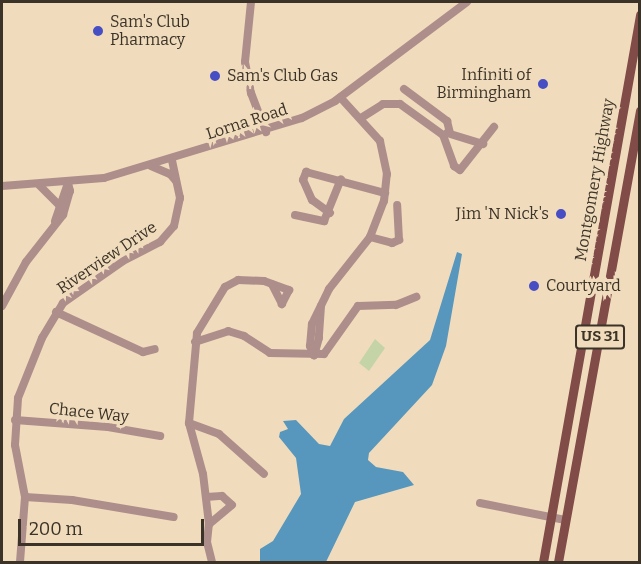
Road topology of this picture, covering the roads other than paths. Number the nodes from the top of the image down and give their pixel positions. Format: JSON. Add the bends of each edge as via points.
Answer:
{"nodes":[{"id":1,"x":251,"y":2,"type":"edge"},
{"id":2,"x":467,"y":2,"type":"edge"},
{"id":3,"x":639,"y":15,"type":"edge"},
{"id":4,"x":404,"y":89,"type":"dead end"},
{"id":5,"x":340,"y":97,"type":"junction"},
{"id":6,"x":417,"y":99,"type":"junction"},
{"id":7,"x":410,"y":110,"type":"junction"},
{"id":8,"x":639,"y":110,"type":"edge"},
{"id":9,"x":361,"y":118,"type":"junction"},
{"id":10,"x":494,"y":127,"type":"dead end"},
{"id":11,"x":266,"y":132,"type":"junction"},
{"id":12,"x":447,"y":134,"type":"junction"},
{"id":13,"x":483,"y":144,"type":"junction"},
{"id":14,"x":172,"y":159,"type":"junction"},
{"id":15,"x":150,"y":166,"type":"junction"},
{"id":16,"x":341,"y":179,"type":"junction"},
{"id":17,"x":68,"y":183,"type":"junction"},
{"id":18,"x":178,"y":183,"type":"junction"},
{"id":19,"x":38,"y":184,"type":"junction"},
{"id":20,"x":2,"y":186,"type":"edge"},
{"id":21,"x":385,"y":193,"type":"junction"},
{"id":22,"x":397,"y":205,"type":"dead end"},
{"id":23,"x":60,"y":207,"type":"junction"},
{"id":24,"x":330,"y":213,"type":"junction"},
{"id":25,"x":295,"y":215,"type":"dead end"},
{"id":26,"x":53,"y":225,"type":"junction"},
{"id":27,"x":370,"y":237,"type":"junction"},
{"id":28,"x":272,"y":284,"type":"dead end"},
{"id":29,"x":416,"y":297,"type":"dead end"},
{"id":30,"x":2,"y":306,"type":"edge"},
{"id":31,"x":56,"y":312,"type":"junction"},
{"id":32,"x":195,"y":342,"type":"junction"},
{"id":33,"x":155,"y":349,"type":"dead end"},
{"id":34,"x":314,"y":355,"type":"junction"},
{"id":35,"x":15,"y":420,"type":"junction"},
{"id":36,"x":189,"y":423,"type":"junction"},
{"id":37,"x":160,"y":436,"type":"dead end"},
{"id":38,"x":264,"y":474,"type":"dead end"},
{"id":39,"x":25,"y":497,"type":"junction"},
{"id":40,"x":206,"y":497,"type":"junction"},
{"id":41,"x":480,"y":503,"type":"dead end"},
{"id":42,"x":550,"y":515,"type":"junction"},
{"id":43,"x":174,"y":517,"type":"dead end"},
{"id":44,"x":565,"y":520,"type":"junction"},
{"id":45,"x":209,"y":524,"type":"junction"},
{"id":46,"x":20,"y":562,"type":"edge"},
{"id":47,"x":212,"y":562,"type":"edge"},
{"id":48,"x":543,"y":562,"type":"edge"},
{"id":49,"x":558,"y":562,"type":"edge"}],
"edges":[{"from":1,"to":11,"type":"street","via":[[245,62],[251,93]]},
{"from":2,"to":5,"type":"street","name":"Lorna Road"},
{"from":3,"to":42,"type":"main road","name":"Montgomery Highway","number":"US 31"},
{"from":4,"to":6,"type":"street"},
{"from":5,"to":9,"type":"street"},
{"from":5,"to":11,"type":"street","name":"Lorna Road"},
{"from":6,"to":7,"type":"street"},
{"from":6,"to":12,"type":"street","via":[[447,121]]},
{"from":7,"to":9,"type":"street","via":[[390,101]]},
{"from":7,"to":12,"type":"street"},
{"from":8,"to":44,"type":"main road","name":"Montgomery Highway","number":"US 31"},
{"from":9,"to":21,"type":"street","via":[[384,153]]},
{"from":10,"to":13,"type":"street"},
{"from":11,"to":14,"type":"street","name":"Lorna Road"},
{"from":12,"to":13,"type":"street"},
{"from":12,"to":13,"type":"street","via":[[454,166],[460,170]]},
{"from":14,"to":15,"type":"street","name":"Lorna Road"},
{"from":14,"to":18,"type":"street","name":"Riverview Drive"},
{"from":15,"to":17,"type":"street","name":"Lorna Road"},
{"from":15,"to":18,"type":"street","via":[[170,174]]},
{"from":16,"to":21,"type":"street"},
{"from":16,"to":24,"type":"street"},
{"from":16,"to":24,"type":"street","via":[[313,171],[303,174],[312,200]]},
{"from":17,"to":19,"type":"street","name":"Lorna Road"},
{"from":17,"to":23,"type":"street"},
{"from":17,"to":26,"type":"street","via":[[66,208]]},
{"from":18,"to":31,"type":"street","name":"Riverview Drive","via":[[180,209],[166,236],[74,293]]},
{"from":19,"to":20,"type":"street","name":"Lorna Road"},
{"from":19,"to":23,"type":"street"},
{"from":21,"to":27,"type":"street"},
{"from":22,"to":27,"type":"street","via":[[399,240],[392,243]]},
{"from":23,"to":26,"type":"street"},
{"from":24,"to":25,"type":"street","via":[[318,223]]},
{"from":26,"to":30,"type":"street","via":[[26,262]]},
{"from":27,"to":34,"type":"street","via":[[329,289],[309,334]]},
{"from":28,"to":32,"type":"street","via":[[252,278],[225,286],[200,323]]},
{"from":29,"to":34,"type":"street","via":[[396,304],[358,306],[332,347],[324,354]]},
{"from":31,"to":33,"type":"street","via":[[143,352]]},
{"from":31,"to":35,"type":"street","name":"Riverview Drive","via":[[18,398]]},
{"from":32,"to":34,"type":"street","via":[[228,331],[270,353]]},
{"from":32,"to":36,"type":"street"},
{"from":35,"to":37,"type":"street","name":"Chace Way","via":[[108,427]]},
{"from":35,"to":39,"type":"street","name":"Riverview Drive"},
{"from":36,"to":38,"type":"street","via":[[219,434]]},
{"from":36,"to":40,"type":"street"},
{"from":39,"to":43,"type":"street","via":[[72,500]]},
{"from":39,"to":46,"type":"street","name":"Riverview Drive"},
{"from":40,"to":45,"type":"street"},
{"from":40,"to":45,"type":"street","via":[[222,496],[232,505]]},
{"from":41,"to":42,"type":"street"},
{"from":42,"to":44,"type":"street"},
{"from":42,"to":48,"type":"main road","name":"Montgomery Highway","number":"US 31"},
{"from":44,"to":49,"type":"main road","name":"Montgomery Highway","number":"US 31"},
{"from":45,"to":47,"type":"street","via":[[207,542]]}]}
